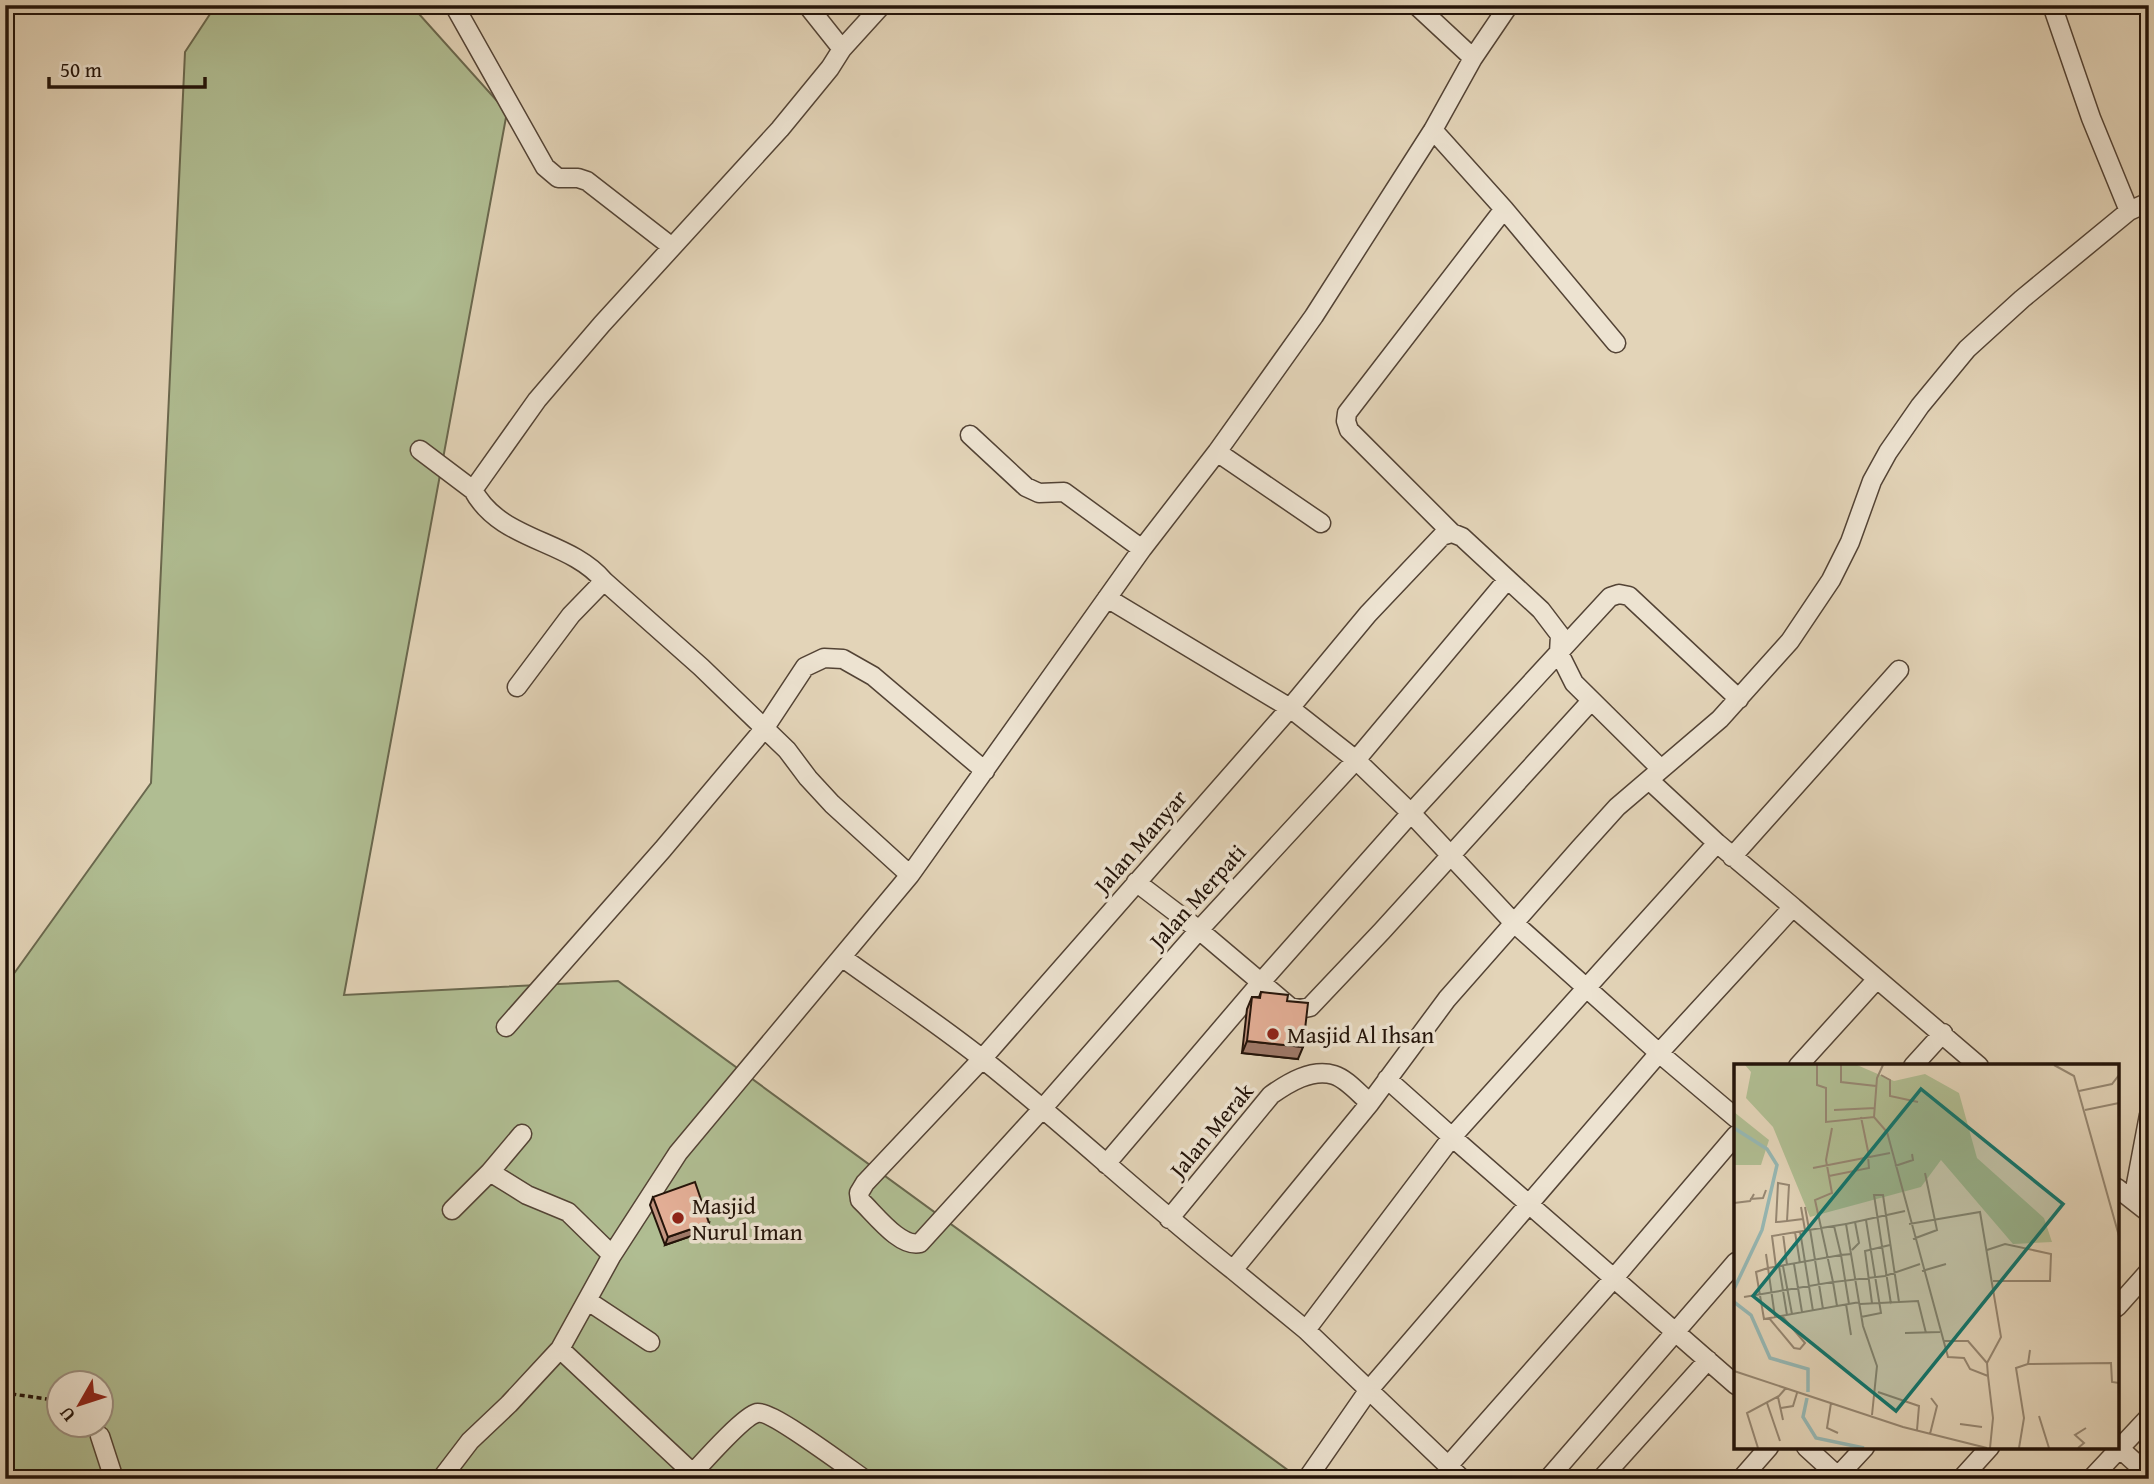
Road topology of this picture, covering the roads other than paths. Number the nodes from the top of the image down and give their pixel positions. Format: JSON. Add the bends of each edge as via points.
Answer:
{"nodes":[{"id":1,"x":454,"y":5,"type":"edge"},
{"id":2,"x":807,"y":5,"type":"edge"},
{"id":3,"x":882,"y":5,"type":"edge"},
{"id":4,"x":1416,"y":5,"type":"edge"},
{"id":5,"x":1509,"y":5,"type":"edge"},
{"id":6,"x":2052,"y":5,"type":"edge"},
{"id":7,"x":842,"y":49,"type":"junction"},
{"id":8,"x":1473,"y":58,"type":"junction"},
{"id":9,"x":1433,"y":130,"type":"junction"},
{"id":10,"x":2149,"y":202,"type":"edge"},
{"id":11,"x":1504,"y":209,"type":"junction"},
{"id":12,"x":2129,"y":211,"type":"junction"},
{"id":13,"x":673,"y":247,"type":"junction"},
{"id":14,"x":1616,"y":343,"type":"dead end"},
{"id":15,"x":970,"y":435,"type":"dead end"},
{"id":16,"x":420,"y":450,"type":"dead end"},
{"id":17,"x":1217,"y":453,"type":"junction"},
{"id":18,"x":473,"y":490,"type":"junction"},
{"id":19,"x":1321,"y":523,"type":"dead end"},
{"id":20,"x":1452,"y":533,"type":"junction"},
{"id":21,"x":1142,"y":549,"type":"junction"},
{"id":22,"x":604,"y":580,"type":"junction"},
{"id":23,"x":1507,"y":580,"type":"junction"},
{"id":24,"x":1107,"y":598,"type":"junction"},
{"id":25,"x":1559,"y":653,"type":"junction"},
{"id":26,"x":1899,"y":670,"type":"dead end"},
{"id":27,"x":517,"y":687,"type":"dead end"},
{"id":28,"x":1739,"y":699,"type":"junction"},
{"id":29,"x":1591,"y":701,"type":"junction"},
{"id":30,"x":1290,"y":708,"type":"junction"},
{"id":31,"x":764,"y":729,"type":"junction"},
{"id":32,"x":1356,"y":760,"type":"junction"},
{"id":33,"x":985,"y":771,"type":"junction"},
{"id":34,"x":1655,"y":775,"type":"junction"},
{"id":35,"x":1410,"y":813,"type":"junction"},
{"id":36,"x":1717,"y":843,"type":"junction"},
{"id":37,"x":1451,"y":855,"type":"junction"},
{"id":38,"x":1732,"y":857,"type":"junction"},
{"id":39,"x":910,"y":875,"type":"junction"},
{"id":40,"x":1136,"y":883,"type":"junction"},
{"id":41,"x":1793,"y":907,"type":"junction"},
{"id":42,"x":1514,"y":923,"type":"junction"},
{"id":43,"x":1199,"y":930,"type":"junction"},
{"id":44,"x":843,"y":958,"type":"junction"},
{"id":45,"x":1877,"y":979,"type":"junction"},
{"id":46,"x":1262,"y":981,"type":"junction"},
{"id":47,"x":1585,"y":988,"type":"junction"},
{"id":48,"x":506,"y":1027,"type":"dead end"},
{"id":49,"x":1943,"y":1033,"type":"junction"},
{"id":50,"x":1659,"y":1053,"type":"junction"},
{"id":51,"x":982,"y":1059,"type":"junction"},
{"id":52,"x":1800,"y":1064,"type":"edge"},
{"id":53,"x":1915,"y":1064,"type":"edge"},
{"id":54,"x":1977,"y":1064,"type":"edge"},
{"id":55,"x":1387,"y":1079,"type":"junction"},
{"id":56,"x":1370,"y":1103,"type":"junction"},
{"id":57,"x":1043,"y":1108,"type":"junction"},
{"id":58,"x":2149,"y":1115,"type":"edge"},
{"id":59,"x":1734,"y":1116,"type":"edge"},
{"id":60,"x":522,"y":1134,"type":"dead end"},
{"id":61,"x":1452,"y":1137,"type":"junction"},
{"id":62,"x":1734,"y":1137,"type":"edge"},
{"id":63,"x":1106,"y":1164,"type":"junction"},
{"id":64,"x":490,"y":1172,"type":"junction"},
{"id":65,"x":2119,"y":1190,"type":"edge"},
{"id":66,"x":2133,"y":1200,"type":"junction"},
{"id":67,"x":1528,"y":1205,"type":"junction"},
{"id":68,"x":453,"y":1210,"type":"dead end"},
{"id":69,"x":2149,"y":1213,"type":"edge"},
{"id":70,"x":1169,"y":1219,"type":"junction"},
{"id":71,"x":920,"y":1243,"type":"joint"},
{"id":72,"x":612,"y":1255,"type":"junction"},
{"id":73,"x":1734,"y":1264,"type":"edge"},
{"id":74,"x":1233,"y":1270,"type":"junction"},
{"id":75,"x":2149,"y":1271,"type":"edge"},
{"id":76,"x":1614,"y":1278,"type":"junction"},
{"id":77,"x":588,"y":1301,"type":"junction"},
{"id":78,"x":2119,"y":1305,"type":"edge"},
{"id":79,"x":1306,"y":1330,"type":"junction"},
{"id":80,"x":1675,"y":1332,"type":"junction"},
{"id":81,"x":650,"y":1342,"type":"dead end"},
{"id":82,"x":560,"y":1349,"type":"junction"},
{"id":83,"x":1708,"y":1360,"type":"junction"},
{"id":84,"x":1734,"y":1383,"type":"edge"},
{"id":85,"x":1368,"y":1391,"type":"junction"},
{"id":86,"x":2149,"y":1417,"type":"edge"},
{"id":87,"x":101,"y":1438,"type":"edge"},
{"id":88,"x":2119,"y":1445,"type":"edge"},
{"id":89,"x":2119,"y":1447,"type":"edge"},
{"id":90,"x":1767,"y":1449,"type":"edge"},
{"id":91,"x":1863,"y":1449,"type":"edge"},
{"id":92,"x":1988,"y":1449,"type":"edge"},
{"id":93,"x":2116,"y":1449,"type":"edge"},
{"id":94,"x":1814,"y":1450,"type":"edge"},
{"id":95,"x":1451,"y":1473,"type":"edge"},
{"id":96,"x":690,"y":1475,"type":"edge"},
{"id":97,"x":2149,"y":1475,"type":"edge"},
{"id":98,"x":1840,"y":1477,"type":"edge"},
{"id":99,"x":114,"y":1479,"type":"edge"},
{"id":100,"x":441,"y":1479,"type":"edge"},
{"id":101,"x":864,"y":1479,"type":"edge"},
{"id":102,"x":1307,"y":1479,"type":"edge"},
{"id":103,"x":1548,"y":1479,"type":"edge"},
{"id":104,"x":1601,"y":1479,"type":"edge"},
{"id":105,"x":1741,"y":1479,"type":"edge"},
{"id":106,"x":1961,"y":1479,"type":"edge"},
{"id":107,"x":2091,"y":1479,"type":"edge"}],
"edges":[{"from":1,"to":13,"type":"street","via":[[545,167],[558,178],[587,181]]},
{"from":2,"to":7,"type":"street"},
{"from":3,"to":7,"type":"street"},
{"from":4,"to":8,"type":"street"},
{"from":5,"to":8,"type":"street"},
{"from":6,"to":12,"type":"street"},
{"from":7,"to":13,"type":"street","via":[[780,129]]},
{"from":8,"to":9,"type":"street"},
{"from":9,"to":11,"type":"street"},
{"from":9,"to":17,"type":"street","via":[[1314,316]]},
{"from":10,"to":12,"type":"street"},
{"from":11,"to":14,"type":"street"},
{"from":11,"to":20,"type":"street","via":[[1346,421],[1349,430]]},
{"from":12,"to":28,"type":"street","via":[[1966,349],[1920,406],[1872,481],[1850,542],[1821,597]]},
{"from":13,"to":18,"type":"street","via":[[537,400]]},
{"from":15,"to":21,"type":"street","via":[[1026,487],[1039,493],[1064,492]]},
{"from":16,"to":18,"type":"street"},
{"from":17,"to":19,"type":"street"},
{"from":17,"to":21,"type":"street"},
{"from":18,"to":22,"type":"street","via":[[483,505],[515,531],[577,558]]},
{"from":20,"to":23,"type":"street"},
{"from":20,"to":30,"type":"street","name":"Jalan Manyar","via":[[1442,536],[1368,614]]},
{"from":21,"to":24,"type":"street"},
{"from":22,"to":27,"type":"street","via":[[571,615]]},
{"from":22,"to":31,"type":"street"},
{"from":23,"to":25,"type":"street","via":[[1553,624],[1560,635]]},
{"from":23,"to":32,"type":"street","name":"Jalan Merpati"},
{"from":24,"to":30,"type":"street"},
{"from":24,"to":33,"type":"street"},
{"from":25,"to":28,"type":"street","via":[[1610,597],[1619,593],[1629,596]]},
{"from":25,"to":29,"type":"street","via":[[1574,683]]},
{"from":25,"to":35,"type":"street"},
{"from":26,"to":38,"type":"street"},
{"from":28,"to":34,"type":"street"},
{"from":29,"to":34,"type":"street"},
{"from":29,"to":37,"type":"street"},
{"from":30,"to":32,"type":"street"},
{"from":30,"to":40,"type":"street","name":"Jalan Manyar"},
{"from":31,"to":33,"type":"street","via":[[805,667],[824,658],[843,659],[873,677]]},
{"from":31,"to":39,"type":"street","via":[[832,804]]},
{"from":31,"to":48,"type":"street"},
{"from":32,"to":35,"type":"street"},
{"from":32,"to":43,"type":"street","name":"Jalan Merpati"},
{"from":33,"to":39,"type":"street"},
{"from":34,"to":36,"type":"street"},
{"from":34,"to":42,"type":"street","via":[[1617,807]]},
{"from":35,"to":37,"type":"street"},
{"from":35,"to":46,"type":"street"},
{"from":36,"to":38,"type":"street"},
{"from":36,"to":47,"type":"street"},
{"from":37,"to":42,"type":"street"},
{"from":37,"to":46,"type":"street","via":[[1310,1007],[1290,1007]]},
{"from":38,"to":41,"type":"street"},
{"from":39,"to":44,"type":"street"},
{"from":40,"to":43,"type":"street"},
{"from":40,"to":51,"type":"street","name":"Jalan Manyar"},
{"from":41,"to":45,"type":"street"},
{"from":41,"to":50,"type":"street"},
{"from":42,"to":47,"type":"street"},
{"from":42,"to":55,"type":"street","via":[[1447,999]]},
{"from":43,"to":46,"type":"street"},
{"from":43,"to":57,"type":"street","name":"Jalan Merpati"},
{"from":44,"to":51,"type":"street"},
{"from":44,"to":72,"type":"street","via":[[678,1153]]},
{"from":45,"to":49,"type":"street"},
{"from":45,"to":52,"type":"street"},
{"from":46,"to":63,"type":"street"},
{"from":47,"to":50,"type":"street"},
{"from":47,"to":61,"type":"street"},
{"from":49,"to":53,"type":"street"},
{"from":49,"to":54,"type":"street"},
{"from":50,"to":59,"type":"street"},
{"from":50,"to":67,"type":"street"},
{"from":51,"to":57,"type":"street"},
{"from":51,"to":71,"type":"street","name":"Jalan Manyar","via":[[859,1193],[860,1200],[903,1241]]},
{"from":55,"to":56,"type":"street"},
{"from":55,"to":61,"type":"street"},
{"from":56,"to":70,"type":"street","name":"Jalan Merak","via":[[1333,1074],[1300,1078],[1283,1086]]},
{"from":56,"to":74,"type":"street"},
{"from":57,"to":63,"type":"street"},
{"from":57,"to":71,"type":"street","name":"Jalan Merpati"},
{"from":58,"to":66,"type":"street"},
{"from":60,"to":64,"type":"street"},
{"from":61,"to":67,"type":"street"},
{"from":61,"to":79,"type":"street"},
{"from":62,"to":76,"type":"street"},
{"from":63,"to":70,"type":"street"},
{"from":64,"to":68,"type":"street"},
{"from":64,"to":72,"type":"street","via":[[527,1195],[568,1212]]},
{"from":65,"to":66,"type":"street"},
{"from":66,"to":69,"type":"street"},
{"from":67,"to":76,"type":"street"},
{"from":67,"to":85,"type":"street"},
{"from":70,"to":74,"type":"street"},
{"from":72,"to":77,"type":"street"},
{"from":73,"to":80,"type":"street"},
{"from":74,"to":79,"type":"street"},
{"from":75,"to":78,"type":"street"},
{"from":76,"to":80,"type":"street"},
{"from":76,"to":95,"type":"street"},
{"from":77,"to":81,"type":"street"},
{"from":77,"to":82,"type":"street"},
{"from":79,"to":85,"type":"street"},
{"from":80,"to":83,"type":"street"},
{"from":80,"to":103,"type":"street"},
{"from":82,"to":96,"type":"street"},
{"from":82,"to":100,"type":"street","via":[[470,1441]]},
{"from":83,"to":84,"type":"street"},
{"from":83,"to":104,"type":"street"},
{"from":85,"to":95,"type":"street"},
{"from":85,"to":102,"type":"street"},
{"from":86,"to":88,"type":"street"},
{"from":87,"to":99,"type":"street"},
{"from":89,"to":97,"type":"street"},
{"from":90,"to":105,"type":"street"},
{"from":91,"to":98,"type":"street"},
{"from":92,"to":106,"type":"street"},
{"from":93,"to":107,"type":"street"},
{"from":94,"to":98,"type":"street"},
{"from":96,"to":101,"type":"street","via":[[742,1423],[761,1412]]}]}
